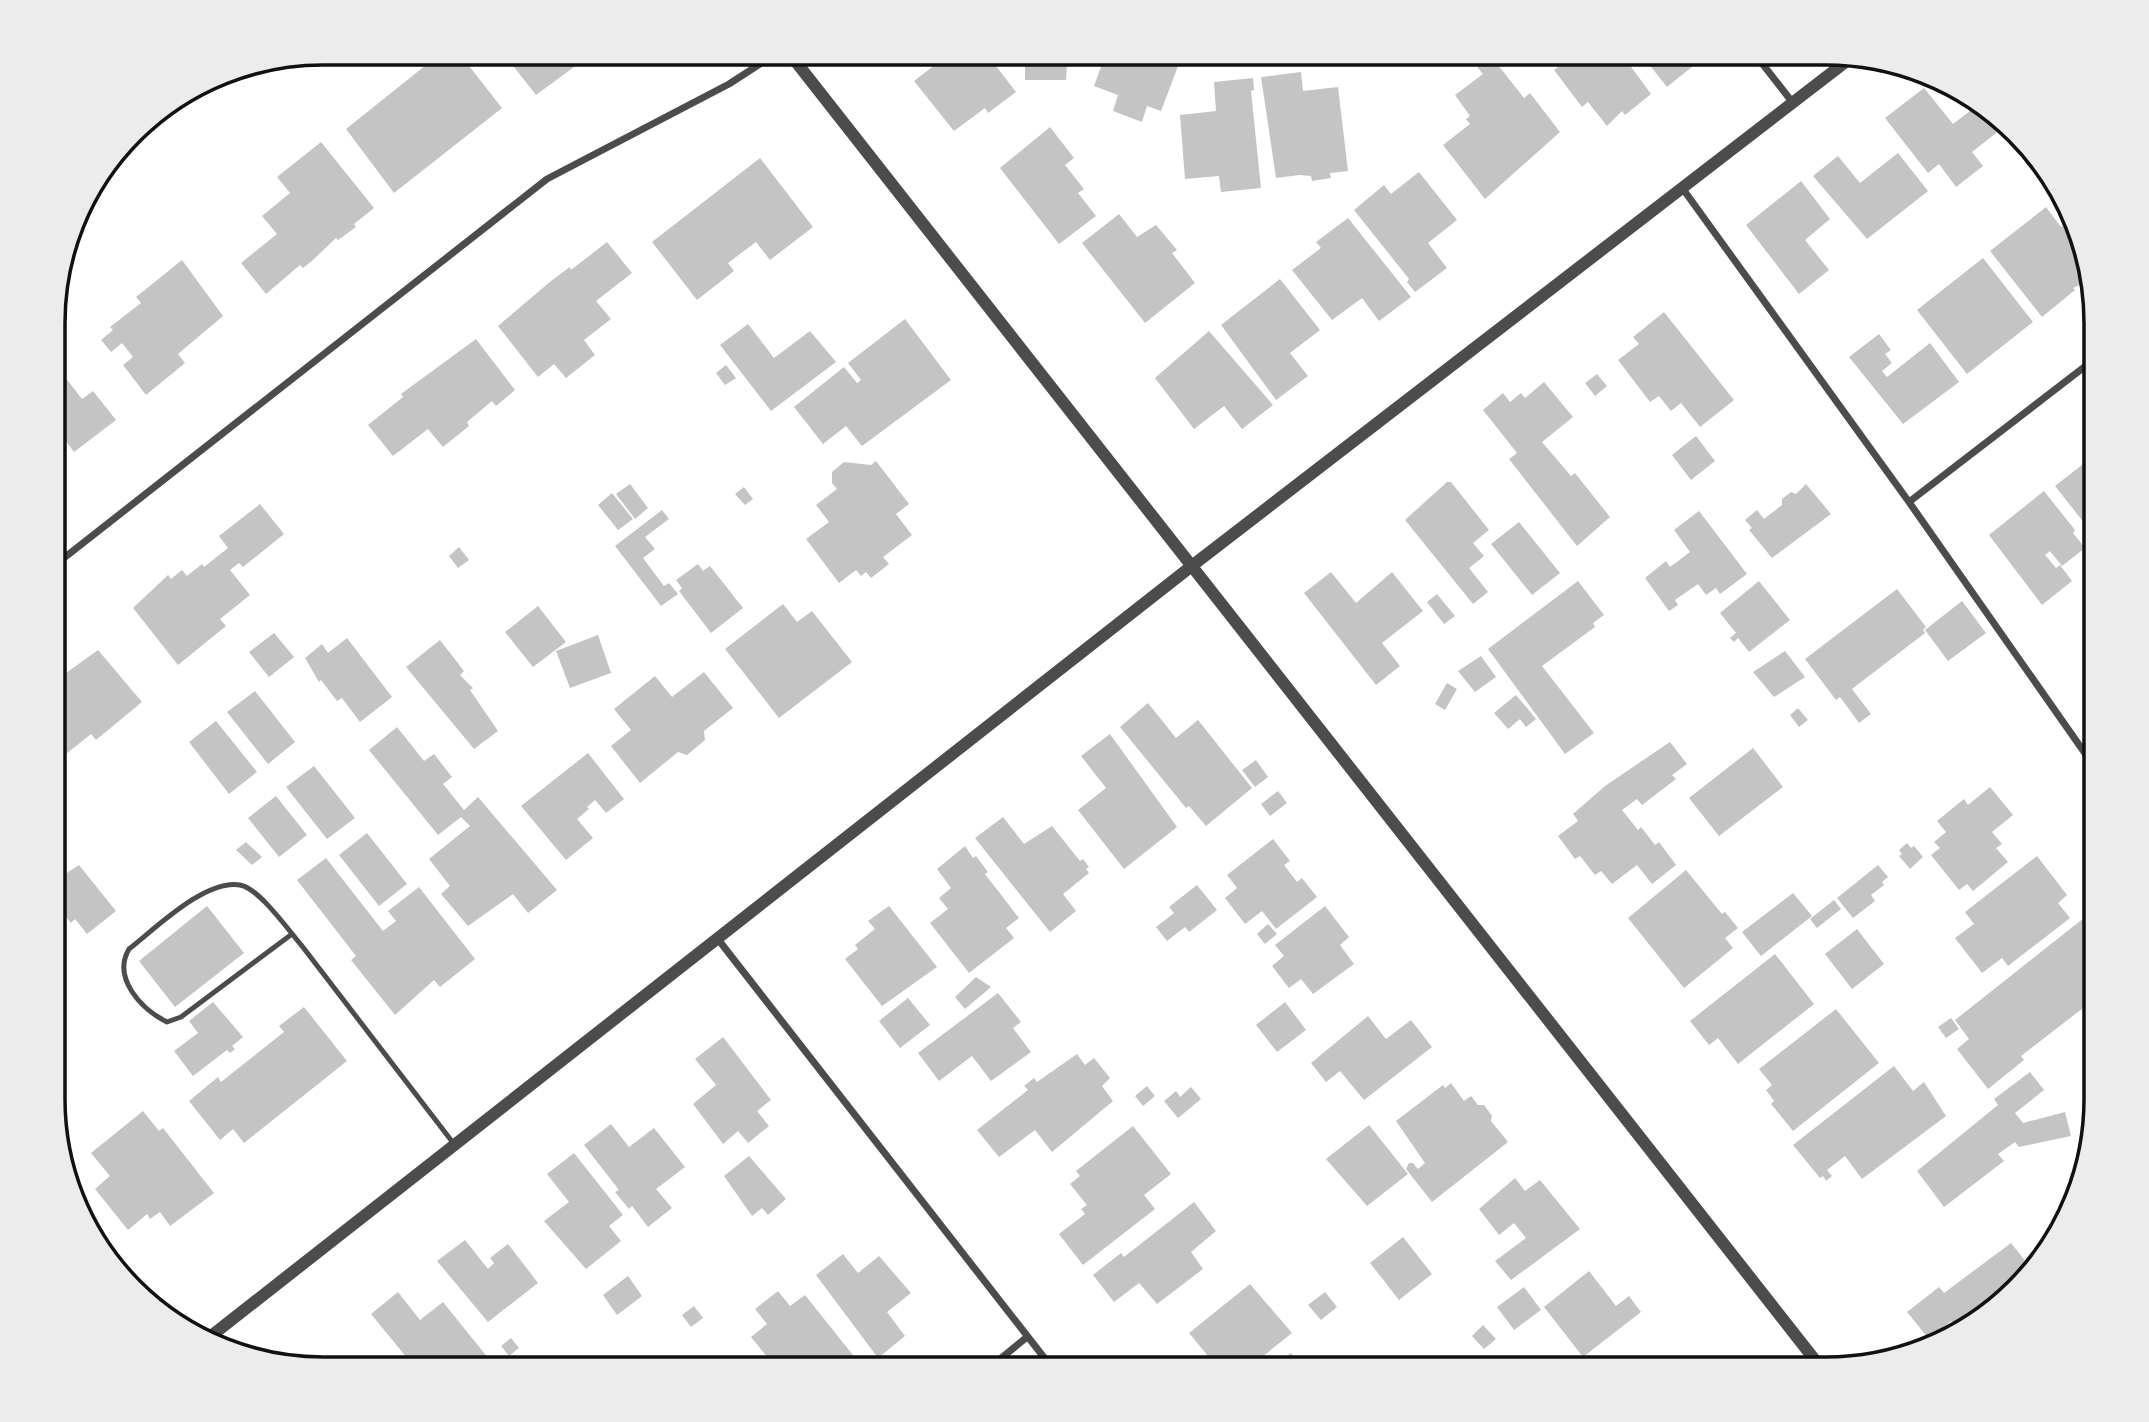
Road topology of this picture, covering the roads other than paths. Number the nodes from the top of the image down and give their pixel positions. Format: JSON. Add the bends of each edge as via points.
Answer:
{"nodes":[{"id":1,"x":758,"y":65,"type":"edge"},
{"id":2,"x":799,"y":65,"type":"edge"},
{"id":3,"x":1764,"y":65,"type":"edge"},
{"id":4,"x":1842,"y":65,"type":"edge"},
{"id":5,"x":1793,"y":103,"type":"junction"},
{"id":6,"x":1683,"y":188,"type":"junction"},
{"id":7,"x":2084,"y":367,"type":"edge"},
{"id":8,"x":1909,"y":502,"type":"junction"},
{"id":9,"x":65,"y":557,"type":"edge"},
{"id":10,"x":1193,"y":565,"type":"junction"},
{"id":11,"x":2084,"y":752,"type":"edge"},
{"id":12,"x":292,"y":934,"type":"junction"},
{"id":13,"x":716,"y":938,"type":"junction"},
{"id":14,"x":454,"y":1144,"type":"junction"},
{"id":15,"x":214,"y":1333,"type":"edge"},
{"id":16,"x":1027,"y":1337,"type":"junction"},
{"id":17,"x":1003,"y":1357,"type":"edge"},
{"id":18,"x":1043,"y":1357,"type":"edge"},
{"id":19,"x":1813,"y":1357,"type":"edge"}],
"edges":[{"from":1,"to":9,"type":"street","via":[[547,179]]},
{"from":2,"to":10,"type":"street"},
{"from":3,"to":5,"type":"street"},
{"from":4,"to":5,"type":"street"},
{"from":5,"to":6,"type":"street"},
{"from":6,"to":8,"type":"street"},
{"from":6,"to":10,"type":"street"},
{"from":7,"to":8,"type":"street"},
{"from":8,"to":11,"type":"street"},
{"from":10,"to":13,"type":"street"},
{"from":10,"to":19,"type":"street"},
{"from":12,"to":12,"type":"lane","via":[[256,894],[240,885],[206,891],[129,949],[121,962],[125,981],[151,1014],[167,1022],[181,1017]]},
{"from":12,"to":14,"type":"lane"},
{"from":13,"to":14,"type":"street"},
{"from":13,"to":16,"type":"street"},
{"from":14,"to":15,"type":"street"},
{"from":16,"to":17,"type":"street"},
{"from":16,"to":18,"type":"street"}]}
